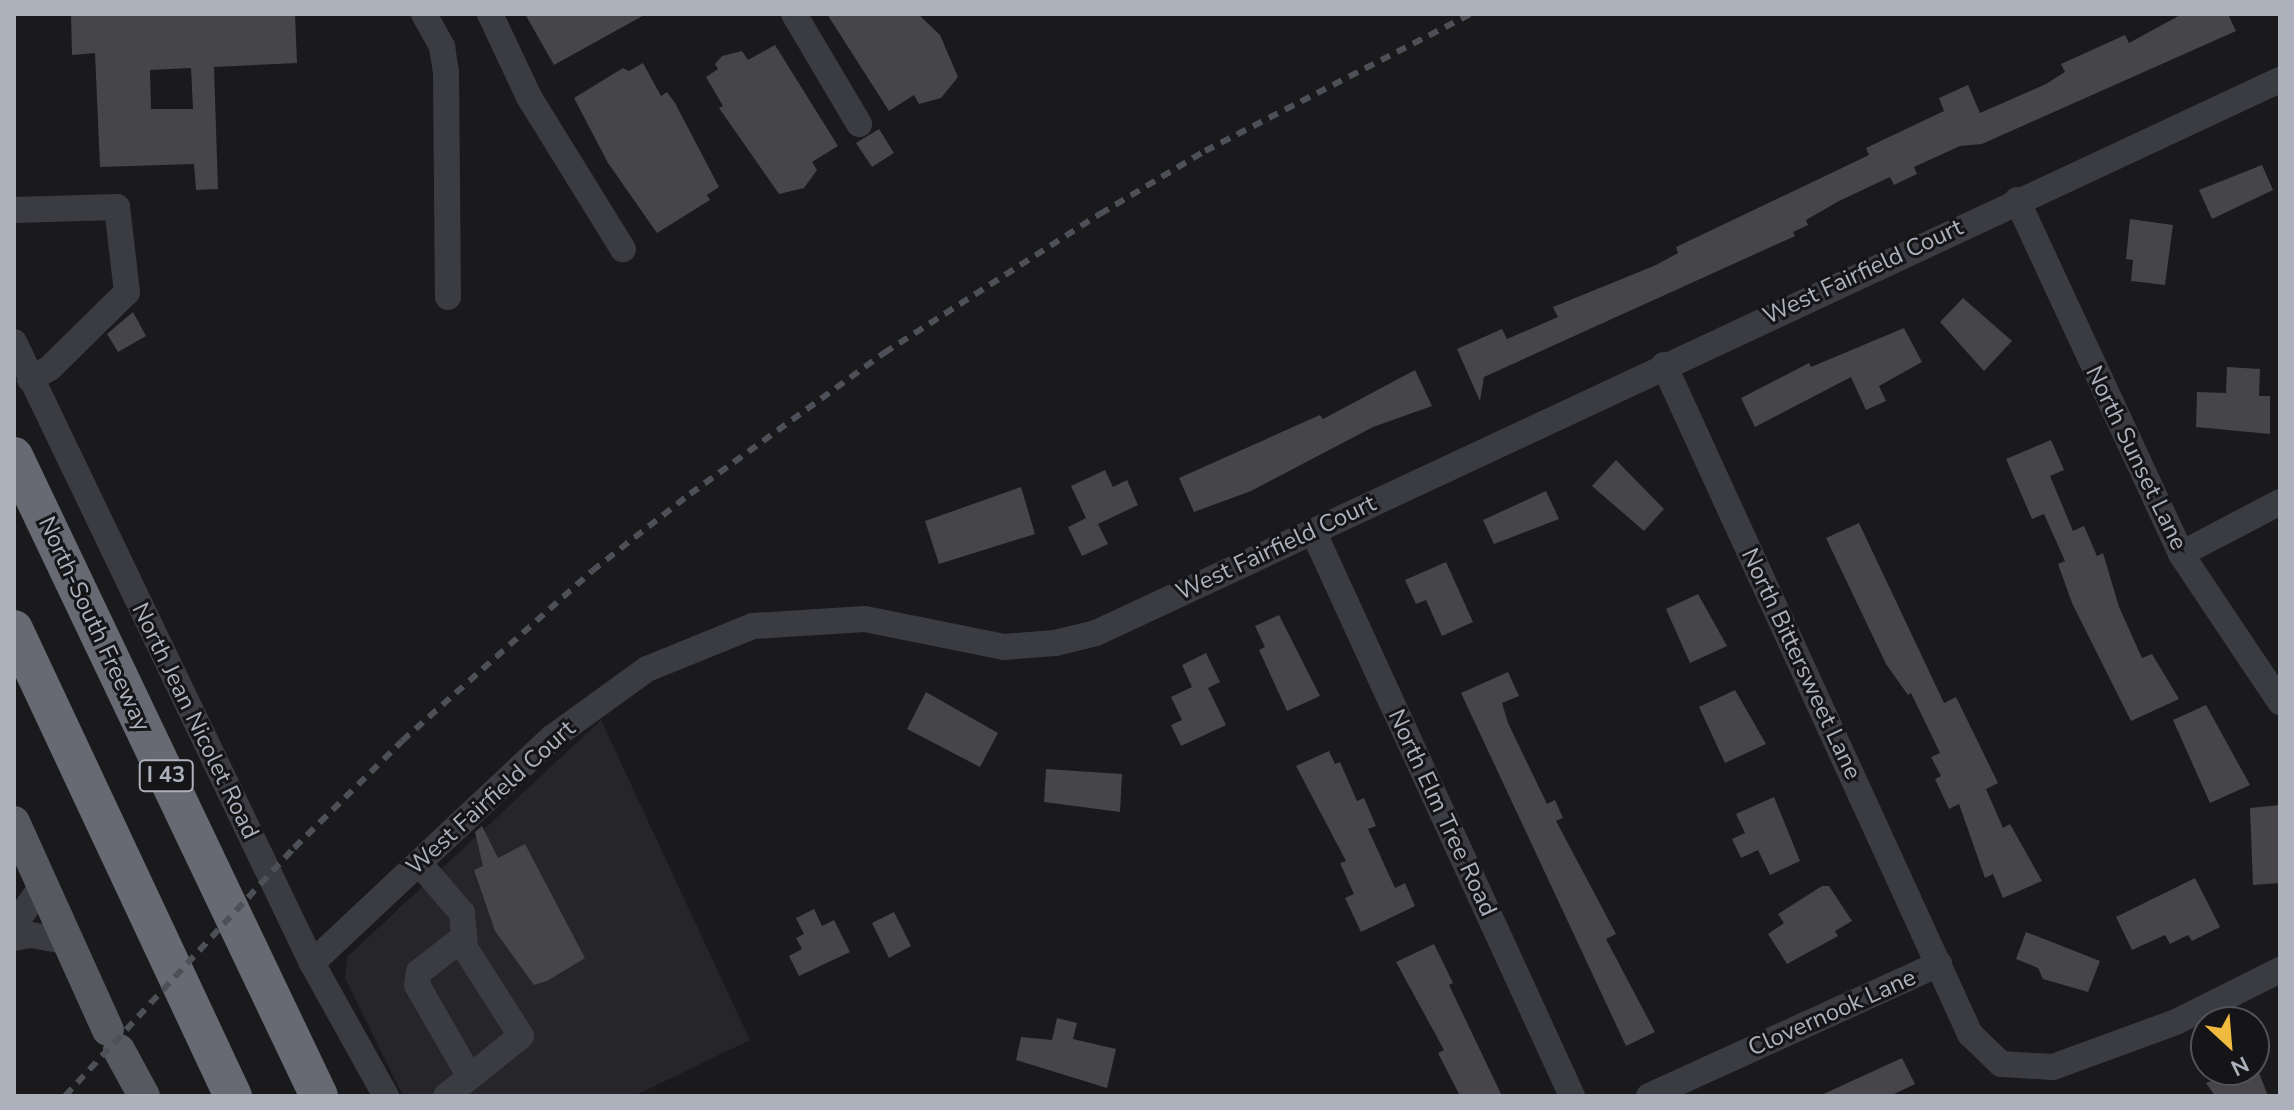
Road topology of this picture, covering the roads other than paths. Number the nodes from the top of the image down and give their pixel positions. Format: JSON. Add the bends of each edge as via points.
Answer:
{"nodes":[{"id":1,"x":424,"y":14,"type":"edge"},
{"id":2,"x":490,"y":14,"type":"edge"},
{"id":3,"x":794,"y":14,"type":"edge"},
{"id":4,"x":2280,"y":80,"type":"edge"},
{"id":5,"x":859,"y":124,"type":"dead end"},
{"id":6,"x":2017,"y":200,"type":"junction"},
{"id":7,"x":14,"y":210,"type":"edge"},
{"id":8,"x":623,"y":249,"type":"dead end"},
{"id":9,"x":448,"y":297,"type":"dead end"},
{"id":10,"x":14,"y":342,"type":"edge"},
{"id":11,"x":1664,"y":365,"type":"junction"},
{"id":12,"x":30,"y":379,"type":"junction"},
{"id":13,"x":14,"y":456,"type":"edge"},
{"id":14,"x":2280,"y":502,"type":"edge"},
{"id":15,"x":1313,"y":531,"type":"junction"},
{"id":16,"x":2181,"y":554,"type":"junction"},
{"id":17,"x":14,"y":629,"type":"edge"},
{"id":18,"x":2280,"y":702,"type":"edge"},
{"id":19,"x":14,"y":822,"type":"edge"},
{"id":20,"x":419,"y":863,"type":"junction"},
{"id":21,"x":42,"y":886,"type":"junction"},
{"id":22,"x":14,"y":925,"type":"edge"},
{"id":23,"x":464,"y":937,"type":"junction"},
{"id":24,"x":14,"y":938,"type":"edge"},
{"id":25,"x":66,"y":941,"type":"junction"},
{"id":26,"x":312,"y":963,"type":"junction"},
{"id":27,"x":1939,"y":964,"type":"junction"},
{"id":28,"x":2280,"y":970,"type":"edge"},
{"id":29,"x":470,"y":1077,"type":"junction"},
{"id":30,"x":144,"y":1096,"type":"edge"},
{"id":31,"x":233,"y":1096,"type":"edge"},
{"id":32,"x":319,"y":1096,"type":"edge"},
{"id":33,"x":386,"y":1096,"type":"edge"},
{"id":34,"x":446,"y":1096,"type":"edge"},
{"id":35,"x":1572,"y":1096,"type":"edge"},
{"id":36,"x":1649,"y":1096,"type":"edge"}],
"edges":[{"from":1,"to":9,"type":"street","via":[[442,47],[446,72]]},
{"from":2,"to":8,"type":"street","via":[[529,97]]},
{"from":3,"to":5,"type":"street"},
{"from":4,"to":6,"type":"street","name":"West Fairfield Court"},
{"from":6,"to":11,"type":"street","name":"West Fairfield Court"},
{"from":6,"to":16,"type":"street","name":"North Sunset Lane"},
{"from":7,"to":12,"type":"street","via":[[117,207],[127,292],[50,368]]},
{"from":10,"to":12,"type":"street","name":"North Jean Nicolet Road"},
{"from":11,"to":15,"type":"street","name":"West Fairfield Court"},
{"from":11,"to":27,"type":"street","name":"North Bittersweet Lane"},
{"from":12,"to":26,"type":"street","name":"North Jean Nicolet Road"},
{"from":13,"to":32,"type":"highway","name":"North-South Freeway","number":"I 43"},
{"from":14,"to":16,"type":"street"},
{"from":15,"to":20,"type":"street","name":"West Fairfield Court","via":[[1096,633],[1055,643],[1004,647],[865,619],[753,626],[647,669],[553,737]]},
{"from":15,"to":35,"type":"street","name":"North Elm Tree Road"},
{"from":16,"to":18,"type":"street","name":"North Sunset Lane"},
{"from":17,"to":31,"type":"highway"},
{"from":19,"to":21,"type":"main road"},
{"from":20,"to":23,"type":"street","via":[[462,913]]},
{"from":20,"to":26,"type":"street","name":"West Fairfield Court"},
{"from":21,"to":22,"type":"street"},
{"from":21,"to":25,"type":"main road"},
{"from":23,"to":29,"type":"street","via":[[419,972],[417,985]]},
{"from":23,"to":29,"type":"street","via":[[465,948],[521,1036]]},
{"from":24,"to":25,"type":"street"},
{"from":25,"to":30,"type":"main road"},
{"from":26,"to":33,"type":"street","name":"North Jean Nicolet Road"},
{"from":27,"to":28,"type":"street","name":"Clovernook Lane","via":[[1970,1034],[2001,1064],[2053,1067],[2176,1022]]},
{"from":27,"to":36,"type":"street","name":"Clovernook Lane"},
{"from":29,"to":34,"type":"street"}]}
